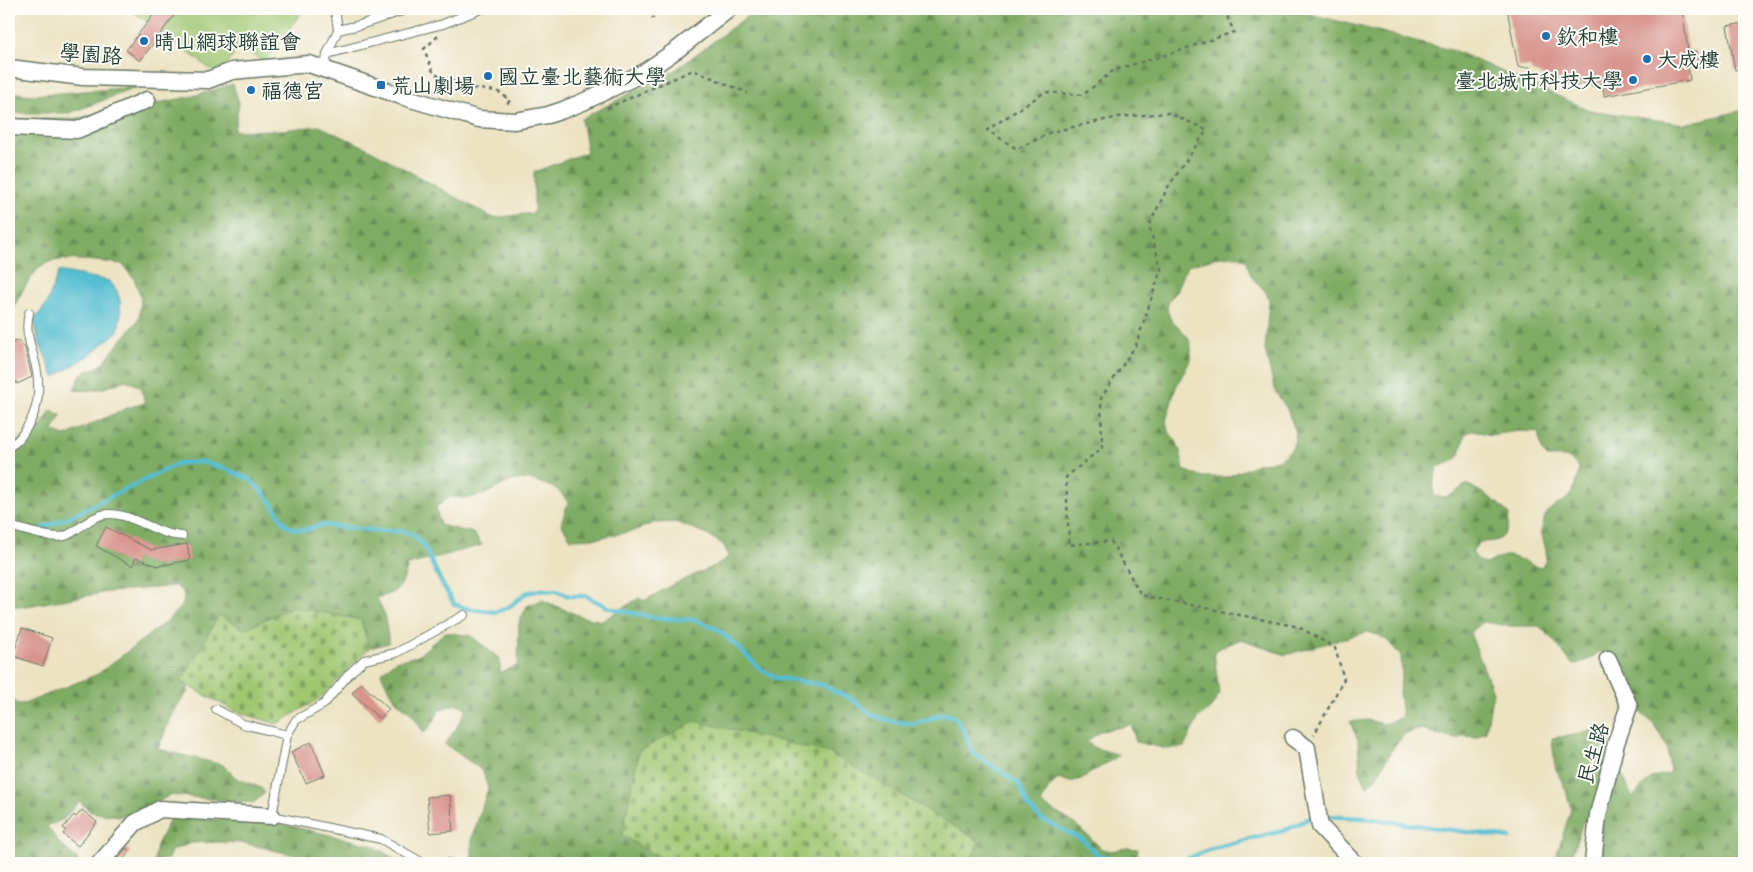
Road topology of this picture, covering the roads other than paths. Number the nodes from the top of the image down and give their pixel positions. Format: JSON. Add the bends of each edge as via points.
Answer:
{"nodes":[{"id":1,"x":335,"y":9,"type":"edge"},
{"id":2,"x":408,"y":9,"type":"edge"},
{"id":3,"x":481,"y":9,"type":"edge"},
{"id":4,"x":729,"y":9,"type":"edge"},
{"id":5,"x":338,"y":30,"type":"junction"},
{"id":6,"x":326,"y":62,"type":"junction"},
{"id":7,"x":9,"y":68,"type":"edge"},
{"id":8,"x":147,"y":100,"type":"dead end"},
{"id":9,"x":9,"y":127,"type":"edge"},
{"id":10,"x":29,"y":313,"type":"dead end"},
{"id":11,"x":9,"y":447,"type":"edge"},
{"id":12,"x":9,"y":526,"type":"edge"},
{"id":13,"x":182,"y":536,"type":"dead end"},
{"id":14,"x":464,"y":615,"type":"dead end"},
{"id":15,"x":1608,"y":659,"type":"dead end"},
{"id":16,"x":216,"y":709,"type":"dead end"},
{"id":17,"x":287,"y":735,"type":"junction"},
{"id":18,"x":1293,"y":738,"type":"dead end"},
{"id":19,"x":272,"y":816,"type":"junction"},
{"id":20,"x":100,"y":863,"type":"edge"},
{"id":21,"x":450,"y":863,"type":"edge"},
{"id":22,"x":1354,"y":863,"type":"edge"},
{"id":23,"x":1594,"y":863,"type":"edge"}],
"edges":[{"from":1,"to":5,"type":"lane"},
{"from":2,"to":5,"type":"lane"},
{"from":3,"to":6,"type":"lane"},
{"from":4,"to":6,"type":"street","name":"學園路","via":[[643,72],[563,110],[515,121],[479,119],[404,97]]},
{"from":5,"to":6,"type":"lane"},
{"from":6,"to":7,"type":"street","name":"學園路","via":[[232,72],[208,80],[83,77]]},
{"from":8,"to":9,"type":"street","via":[[76,130]]},
{"from":10,"to":11,"type":"lane","via":[[26,330],[37,368],[38,398],[35,413],[20,440]]},
{"from":12,"to":13,"type":"lane","via":[[54,537],[63,536],[95,517],[108,514],[125,516],[172,536]]},
{"from":14,"to":17,"type":"lane","via":[[396,653],[364,660],[324,704],[296,720]]},
{"from":15,"to":23,"type":"street","name":"民生路","via":[[1629,706],[1598,815]]},
{"from":16,"to":17,"type":"lane","via":[[243,724]]},
{"from":17,"to":19,"type":"lane"},
{"from":18,"to":22,"type":"street","via":[[1307,748],[1320,826]]},
{"from":19,"to":20,"type":"street","via":[[160,809],[135,823]]},
{"from":19,"to":21,"type":"lane","via":[[381,838],[423,863]]}]}
